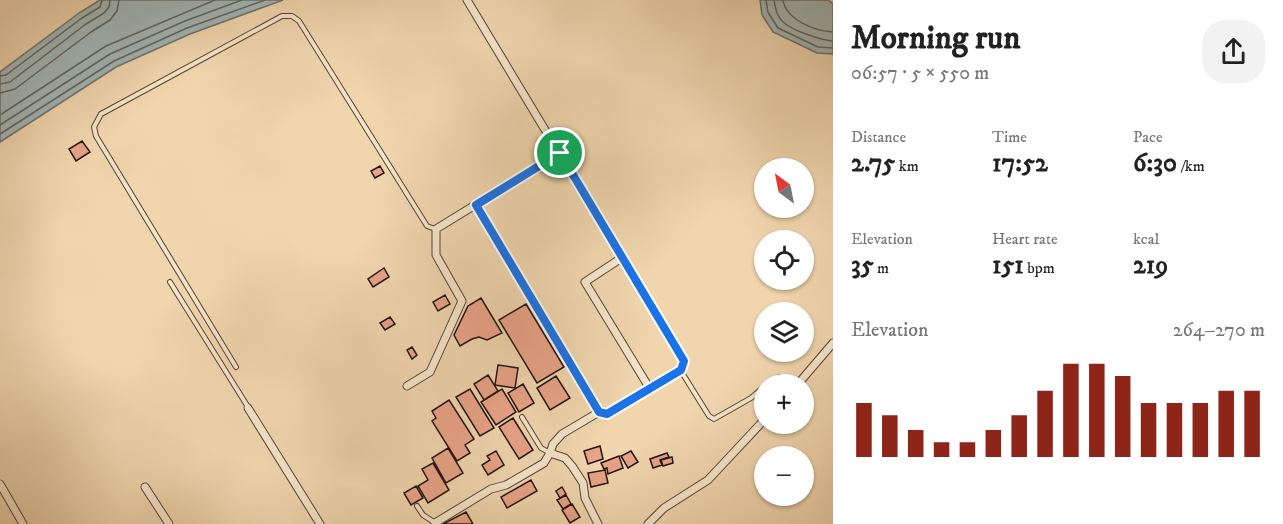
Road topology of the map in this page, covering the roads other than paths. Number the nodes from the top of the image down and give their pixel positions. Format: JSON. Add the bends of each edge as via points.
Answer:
{"nodes":[{"id":1,"x":467,"y":0,"type":"edge"},
{"id":2,"x":560,"y":153,"type":"junction"},
{"id":3,"x":476,"y":205,"type":"junction"},
{"id":4,"x":436,"y":230,"type":"junction"},
{"id":5,"x":623,"y":257,"type":"junction"},
{"id":6,"x":170,"y":282,"type":"dead end"},
{"id":7,"x":833,"y":343,"type":"edge"},
{"id":8,"x":236,"y":366,"type":"dead end"},
{"id":9,"x":681,"y":370,"type":"junction"},
{"id":10,"x":807,"y":374,"type":"edge"},
{"id":11,"x":406,"y":386,"type":"dead end"},
{"id":12,"x":650,"y":388,"type":"junction"},
{"id":13,"x":754,"y":395,"type":"edge"},
{"id":14,"x":248,"y":408,"type":"joint"},
{"id":15,"x":599,"y":412,"type":"junction"},
{"id":16,"x":522,"y":417,"type":"dead end"},
{"id":17,"x":754,"y":431,"type":"edge"},
{"id":18,"x":550,"y":453,"type":"junction"},
{"id":19,"x":0,"y":484,"type":"edge"},
{"id":20,"x":145,"y":487,"type":"dead end"},
{"id":21,"x":417,"y":506,"type":"dead end"},
{"id":22,"x":435,"y":523,"type":"edge"},
{"id":23,"x":23,"y":524,"type":"edge"},
{"id":24,"x":169,"y":524,"type":"edge"},
{"id":25,"x":320,"y":524,"type":"edge"},
{"id":26,"x":598,"y":524,"type":"edge"},
{"id":27,"x":648,"y":524,"type":"edge"}],
"edges":[{"from":1,"to":2,"type":"street"},
{"from":2,"to":3,"type":"street"},
{"from":2,"to":5,"type":"street"},
{"from":3,"to":4,"type":"street"},
{"from":3,"to":15,"type":"street"},
{"from":4,"to":8,"type":"lane","via":[[427,226],[299,21],[292,16],[274,20],[101,114],[94,127],[96,136]]},
{"from":4,"to":11,"type":"street","via":[[436,255],[462,301],[430,372]]},
{"from":5,"to":9,"type":"street","via":[[684,361]]},
{"from":5,"to":12,"type":"street","via":[[585,282]]},
{"from":6,"to":14,"type":"lane"},
{"from":7,"to":10,"type":"street"},
{"from":9,"to":12,"type":"street"},
{"from":9,"to":13,"type":"lane","via":[[709,417],[714,419]]},
{"from":12,"to":15,"type":"street","via":[[607,414]]},
{"from":14,"to":25,"type":"street"},
{"from":15,"to":18,"type":"street","via":[[562,434]]},
{"from":16,"to":18,"type":"lane","via":[[541,448]]},
{"from":17,"to":27,"type":"street","via":[[708,480],[664,508]]},
{"from":18,"to":22,"type":"street","via":[[544,463]]},
{"from":18,"to":26,"type":"street","via":[[565,458],[572,466],[583,483],[585,498]]},
{"from":19,"to":23,"type":"street"},
{"from":20,"to":24,"type":"street"},
{"from":21,"to":22,"type":"lane"}]}
